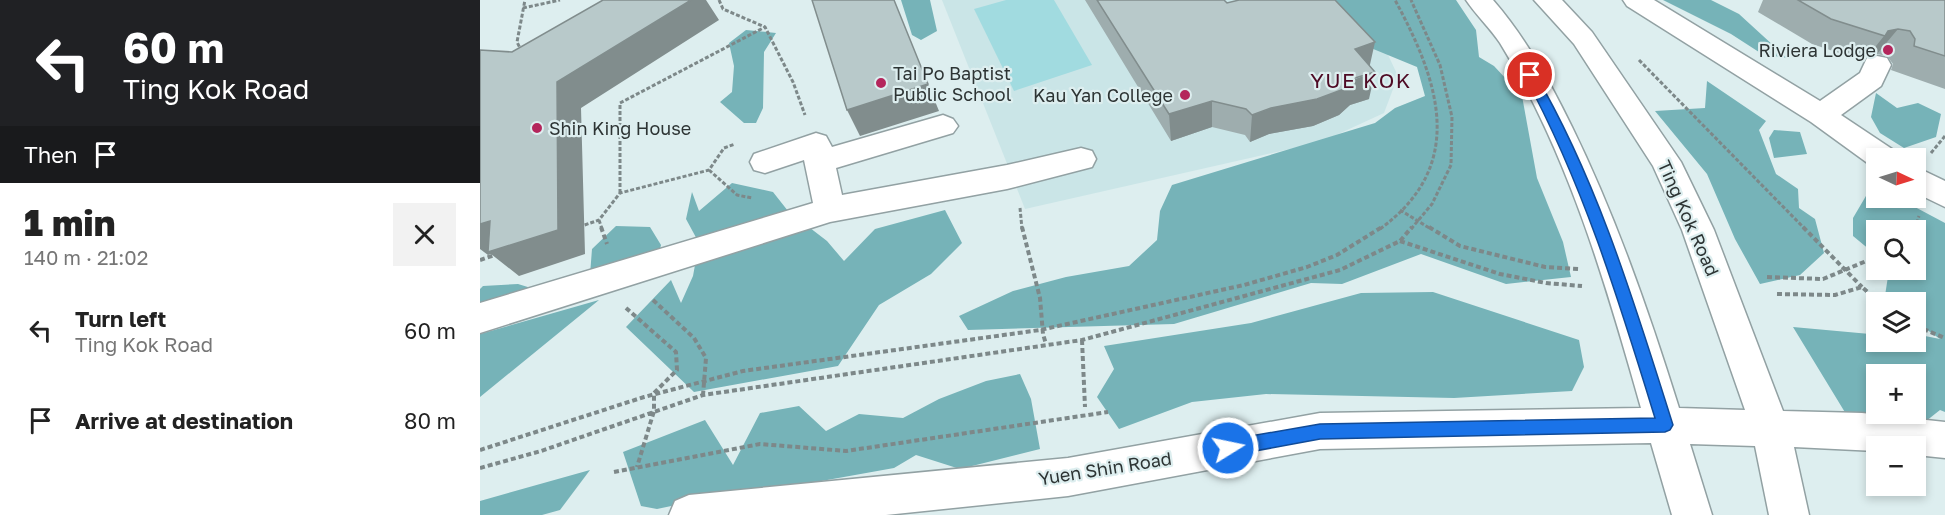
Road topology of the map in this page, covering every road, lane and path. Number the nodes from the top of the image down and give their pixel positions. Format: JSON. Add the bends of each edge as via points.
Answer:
{"nodes":[{"id":1,"x":525,"y":0,"type":"edge"},
{"id":2,"x":560,"y":0,"type":"edge"},
{"id":3,"x":718,"y":0,"type":"edge"},
{"id":4,"x":1395,"y":0,"type":"edge"},
{"id":5,"x":1411,"y":0,"type":"edge"},
{"id":6,"x":1479,"y":0,"type":"edge"},
{"id":7,"x":1547,"y":0,"type":"edge"},
{"id":8,"x":1636,"y":0,"type":"edge"},
{"id":9,"x":523,"y":8,"type":"junction"},
{"id":10,"x":765,"y":27,"type":"junction"},
{"id":11,"x":1635,"y":56,"type":"dead end"},
{"id":12,"x":525,"y":59,"type":"edge"},
{"id":13,"x":1877,"y":65,"type":"dead end"},
{"id":14,"x":805,"y":115,"type":"junction"},
{"id":15,"x":1821,"y":115,"type":"junction"},
{"id":16,"x":795,"y":119,"type":"dead end"},
{"id":17,"x":943,"y":126,"type":"dead end"},
{"id":18,"x":1945,"y":136,"type":"edge"},
{"id":19,"x":745,"y":140,"type":"dead end"},
{"id":20,"x":1923,"y":146,"type":"dead end"},
{"id":21,"x":1868,"y":148,"type":"edge"},
{"id":22,"x":1933,"y":151,"type":"junction"},
{"id":23,"x":818,"y":153,"type":"junction"},
{"id":24,"x":1939,"y":155,"type":"dead end"},
{"id":25,"x":1081,"y":159,"type":"dead end"},
{"id":26,"x":765,"y":162,"type":"dead end"},
{"id":27,"x":1926,"y":162,"type":"edge"},
{"id":28,"x":709,"y":170,"type":"junction"},
{"id":29,"x":1926,"y":174,"type":"edge"},
{"id":30,"x":620,"y":193,"type":"junction"},
{"id":31,"x":1945,"y":195,"type":"edge"},
{"id":32,"x":759,"y":199,"type":"dead end"},
{"id":33,"x":830,"y":210,"type":"junction"},
{"id":34,"x":1400,"y":210,"type":"junction"},
{"id":35,"x":599,"y":220,"type":"junction"},
{"id":36,"x":1417,"y":221,"type":"junction"},
{"id":37,"x":577,"y":228,"type":"dead end"},
{"id":38,"x":1400,"y":241,"type":"junction"},
{"id":39,"x":500,"y":254,"type":"edge"},
{"id":40,"x":480,"y":260,"type":"edge"},
{"id":41,"x":1866,"y":261,"type":"edge"},
{"id":42,"x":1580,"y":269,"type":"dead end"},
{"id":43,"x":632,"y":270,"type":"junction"},
{"id":44,"x":1845,"y":270,"type":"junction"},
{"id":45,"x":1767,"y":277,"type":"dead end"},
{"id":46,"x":1036,"y":283,"type":"dead end"},
{"id":47,"x":1586,"y":286,"type":"dead end"},
{"id":48,"x":1862,"y":287,"type":"junction"},
{"id":49,"x":1868,"y":292,"type":"edge"},
{"id":50,"x":1777,"y":294,"type":"dead end"},
{"id":51,"x":480,"y":318,"type":"edge"},
{"id":52,"x":1041,"y":330,"type":"junction"},
{"id":53,"x":1926,"y":330,"type":"edge"},
{"id":54,"x":1945,"y":338,"type":"edge"},
{"id":55,"x":1082,"y":340,"type":"junction"},
{"id":56,"x":1046,"y":344,"type":"junction"},
{"id":57,"x":702,"y":381,"type":"junction"},
{"id":58,"x":654,"y":393,"type":"junction"},
{"id":59,"x":703,"y":395,"type":"junction"},
{"id":60,"x":1085,"y":407,"type":"dead end"},
{"id":61,"x":654,"y":411,"type":"junction"},
{"id":62,"x":1108,"y":412,"type":"dead end"},
{"id":63,"x":1665,"y":425,"type":"junction"},
{"id":64,"x":1771,"y":428,"type":"junction"},
{"id":65,"x":1945,"y":440,"type":"edge"},
{"id":66,"x":480,"y":450,"type":"edge"},
{"id":67,"x":480,"y":468,"type":"edge"},
{"id":68,"x":637,"y":468,"type":"junction"},
{"id":69,"x":614,"y":472,"type":"dead end"},
{"id":70,"x":689,"y":515,"type":"edge"},
{"id":71,"x":1692,"y":515,"type":"edge"},
{"id":72,"x":1789,"y":515,"type":"edge"}],
"edges":[{"from":1,"to":9,"type":"path"},
{"from":2,"to":9,"type":"path"},
{"from":3,"to":10,"type":"path","via":[[723,9]]},
{"from":4,"to":34,"type":"path","via":[[1414,33],[1438,124],[1432,170],[1416,195]]},
{"from":5,"to":36,"type":"path","via":[[1440,65],[1452,117],[1451,165],[1432,204]]},
{"from":6,"to":63,"type":"main road","via":[[1512,41],[1558,125],[1598,223]]},
{"from":7,"to":64,"type":"main road","name":"Ting Kok Road","via":[[1584,38],[1666,162],[1698,230]]},
{"from":8,"to":15,"type":"main road"},
{"from":9,"to":12,"type":"path","via":[[518,42]]},
{"from":10,"to":14,"type":"path"},
{"from":10,"to":30,"type":"path","via":[[620,103]]},
{"from":11,"to":44,"type":"path"},
{"from":13,"to":15,"type":"main road","via":[[1871,79]]},
{"from":14,"to":16,"type":"path"},
{"from":14,"to":23,"type":"path"},
{"from":15,"to":21,"type":"main road"},
{"from":17,"to":23,"type":"main road"},
{"from":18,"to":22,"type":"path"},
{"from":19,"to":28,"type":"path","via":[[724,148]]},
{"from":20,"to":22,"type":"path"},
{"from":22,"to":24,"type":"path"},
{"from":22,"to":27,"type":"path"},
{"from":23,"to":26,"type":"main road"},
{"from":23,"to":33,"type":"main road"},
{"from":25,"to":33,"type":"main road"},
{"from":28,"to":30,"type":"path"},
{"from":28,"to":32,"type":"path","via":[[737,195]]},
{"from":29,"to":31,"type":"main road"},
{"from":30,"to":35,"type":"path"},
{"from":33,"to":43,"type":"main road"},
{"from":34,"to":36,"type":"path"},
{"from":34,"to":52,"type":"path","via":[[1382,228],[1341,253],[1288,275]]},
{"from":35,"to":37,"type":"path"},
{"from":35,"to":43,"type":"path"},
{"from":36,"to":38,"type":"path"},
{"from":36,"to":42,"type":"path","via":[[1460,246],[1545,267]]},
{"from":38,"to":47,"type":"path","via":[[1500,274]]},
{"from":38,"to":55,"type":"path","via":[[1340,270]]},
{"from":39,"to":40,"type":"path"},
{"from":41,"to":44,"type":"path"},
{"from":43,"to":51,"type":"main road"},
{"from":43,"to":57,"type":"path","via":[[651,298],[694,338],[706,358]]},
{"from":43,"to":58,"type":"path","via":[[623,305],[676,352],[677,369]]},
{"from":44,"to":45,"type":"path","via":[[1823,279]]},
{"from":44,"to":48,"type":"path"},
{"from":46,"to":52,"type":"path"},
{"from":48,"to":49,"type":"path"},
{"from":48,"to":50,"type":"path","via":[[1835,295]]},
{"from":52,"to":56,"type":"path"},
{"from":52,"to":57,"type":"path","via":[[745,371]]},
{"from":53,"to":54,"type":"path"},
{"from":55,"to":56,"type":"path"},
{"from":55,"to":60,"type":"path"},
{"from":56,"to":59,"type":"path"},
{"from":57,"to":58,"type":"path"},
{"from":57,"to":59,"type":"path"},
{"from":58,"to":61,"type":"path"},
{"from":58,"to":66,"type":"path"},
{"from":59,"to":61,"type":"path"},
{"from":61,"to":67,"type":"path"},
{"from":61,"to":68,"type":"path"},
{"from":62,"to":68,"type":"path","via":[[846,451],[760,444]]},
{"from":63,"to":64,"type":"main road"},
{"from":63,"to":70,"type":"main road","name":"Yuen Shin Road","via":[[1320,431],[1068,477]]},
{"from":63,"to":71,"type":"main road"},
{"from":64,"to":65,"type":"main road","via":[[1862,431]]},
{"from":64,"to":72,"type":"main road","name":"Ting Kok Road"},
{"from":68,"to":69,"type":"path"}]}
